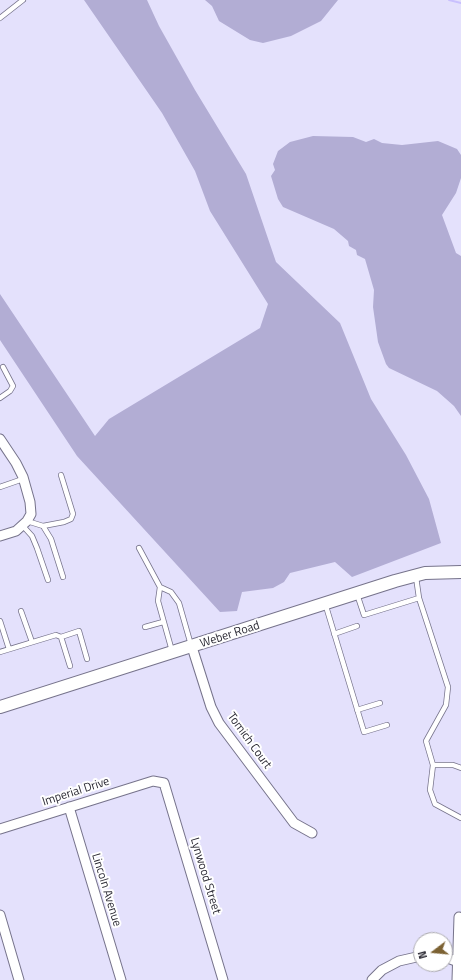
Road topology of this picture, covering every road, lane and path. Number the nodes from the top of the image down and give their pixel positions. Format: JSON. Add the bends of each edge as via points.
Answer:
{"nodes":[{"id":1,"x":23,"y":0,"type":"edge"},
{"id":2,"x":0,"y":18,"type":"edge"},
{"id":3,"x":3,"y":367,"type":"dead end"},
{"id":4,"x":0,"y":398,"type":"edge"},
{"id":5,"x":0,"y":440,"type":"edge"},
{"id":6,"x":61,"y":474,"type":"dead end"},
{"id":7,"x":23,"y":479,"type":"junction"},
{"id":8,"x":0,"y":487,"type":"edge"},
{"id":9,"x":25,"y":523,"type":"junction"},
{"id":10,"x":43,"y":526,"type":"junction"},
{"id":11,"x":0,"y":536,"type":"edge"},
{"id":12,"x":139,"y":548,"type":"dead end"},
{"id":13,"x":461,"y":572,"type":"edge"},
{"id":14,"x":416,"y":575,"type":"junction"},
{"id":15,"x":63,"y":577,"type":"dead end"},
{"id":16,"x":48,"y":580,"type":"dead end"},
{"id":17,"x":160,"y":587,"type":"junction"},
{"id":18,"x":356,"y":593,"type":"junction"},
{"id":19,"x":419,"y":598,"type":"junction"},
{"id":20,"x":325,"y":604,"type":"junction"},
{"id":21,"x":21,"y":611,"type":"dead end"},
{"id":22,"x":0,"y":621,"type":"edge"},
{"id":23,"x":163,"y":622,"type":"junction"},
{"id":24,"x":357,"y":626,"type":"dead end"},
{"id":25,"x":145,"y":627,"type":"dead end"},
{"id":26,"x":334,"y":634,"type":"junction"},
{"id":27,"x":61,"y":637,"type":"junction"},
{"id":28,"x":32,"y":642,"type":"junction"},
{"id":29,"x":192,"y":647,"type":"junction"},
{"id":30,"x":9,"y":649,"type":"junction"},
{"id":31,"x":0,"y":652,"type":"edge"},
{"id":32,"x":172,"y":653,"type":"junction"},
{"id":33,"x":87,"y":659,"type":"dead end"},
{"id":34,"x":70,"y":666,"type":"dead end"},
{"id":35,"x":380,"y":704,"type":"dead end"},
{"id":36,"x":0,"y":707,"type":"edge"},
{"id":37,"x":358,"y":710,"type":"junction"},
{"id":38,"x":387,"y":725,"type":"dead end"},
{"id":39,"x":433,"y":765,"type":"junction"},
{"id":40,"x":461,"y":768,"type":"edge"},
{"id":41,"x":160,"y":782,"type":"joint"},
{"id":42,"x":69,"y":807,"type":"junction"},
{"id":43,"x":461,"y":818,"type":"edge"},
{"id":44,"x":0,"y":829,"type":"edge"},
{"id":45,"x":312,"y":833,"type":"dead end"},
{"id":46,"x":0,"y":915,"type":"edge"},
{"id":47,"x":459,"y":917,"type":"dead end"},
{"id":48,"x":413,"y":958,"type":"edge"},
{"id":49,"x":460,"y":962,"type":"edge"},
{"id":50,"x":19,"y":980,"type":"edge"},
{"id":51,"x":121,"y":980,"type":"edge"},
{"id":52,"x":223,"y":980,"type":"edge"},
{"id":53,"x":372,"y":980,"type":"edge"},
{"id":54,"x":457,"y":980,"type":"edge"}],
"edges":[{"from":1,"to":2,"type":"lane"},
{"from":3,"to":4,"type":"lane","via":[[13,386]]},
{"from":5,"to":7,"type":"street","via":[[16,463]]},
{"from":6,"to":10,"type":"lane","via":[[73,514],[71,519],[64,522]]},
{"from":7,"to":8,"type":"lane"},
{"from":7,"to":9,"type":"street","via":[[31,514]]},
{"from":9,"to":10,"type":"lane"},
{"from":9,"to":11,"type":"street","via":[[16,531]]},
{"from":9,"to":16,"type":"lane"},
{"from":10,"to":15,"type":"lane","via":[[51,539]]},
{"from":12,"to":17,"type":"lane"},
{"from":13,"to":14,"type":"main road","name":"Weber Road"},
{"from":14,"to":18,"type":"main road","name":"Weber Road"},
{"from":14,"to":19,"type":"lane"},
{"from":17,"to":23,"type":"lane","via":[[158,601]]},
{"from":17,"to":29,"type":"lane","via":[[171,592],[179,603]]},
{"from":18,"to":19,"type":"lane","via":[[364,615]]},
{"from":18,"to":20,"type":"main road","name":"Weber Road"},
{"from":19,"to":39,"type":"lane","via":[[448,687],[446,705],[426,741]]},
{"from":20,"to":26,"type":"lane"},
{"from":20,"to":29,"type":"main road","name":"Weber Road"},
{"from":21,"to":28,"type":"lane"},
{"from":22,"to":30,"type":"lane"},
{"from":23,"to":25,"type":"lane"},
{"from":23,"to":32,"type":"lane"},
{"from":24,"to":26,"type":"lane"},
{"from":26,"to":37,"type":"lane"},
{"from":27,"to":28,"type":"lane","via":[[56,635]]},
{"from":27,"to":33,"type":"lane","via":[[79,631]]},
{"from":27,"to":34,"type":"lane"},
{"from":28,"to":30,"type":"lane"},
{"from":29,"to":32,"type":"main road","name":"Weber Road"},
{"from":29,"to":45,"type":"street","name":"Tomich Court","via":[[211,708],[219,723],[294,823]]},
{"from":30,"to":31,"type":"lane"},
{"from":32,"to":36,"type":"main road","name":"Weber Road"},
{"from":35,"to":37,"type":"lane"},
{"from":37,"to":38,"type":"lane","via":[[364,732]]},
{"from":39,"to":40,"type":"lane","via":[[453,765]]},
{"from":39,"to":43,"type":"lane","via":[[431,797],[435,804]]},
{"from":41,"to":42,"type":"street","name":"Imperial Drive","via":[[153,780]]},
{"from":41,"to":52,"type":"street","name":"Lynwood Street","via":[[164,783]]},
{"from":42,"to":44,"type":"street","name":"Imperial Drive"},
{"from":42,"to":51,"type":"street","name":"Lincoln Avenue"},
{"from":46,"to":50,"type":"street"},
{"from":47,"to":49,"type":"street"},
{"from":48,"to":53,"type":"street","via":[[399,961],[382,970]]},
{"from":49,"to":54,"type":"street"}]}
